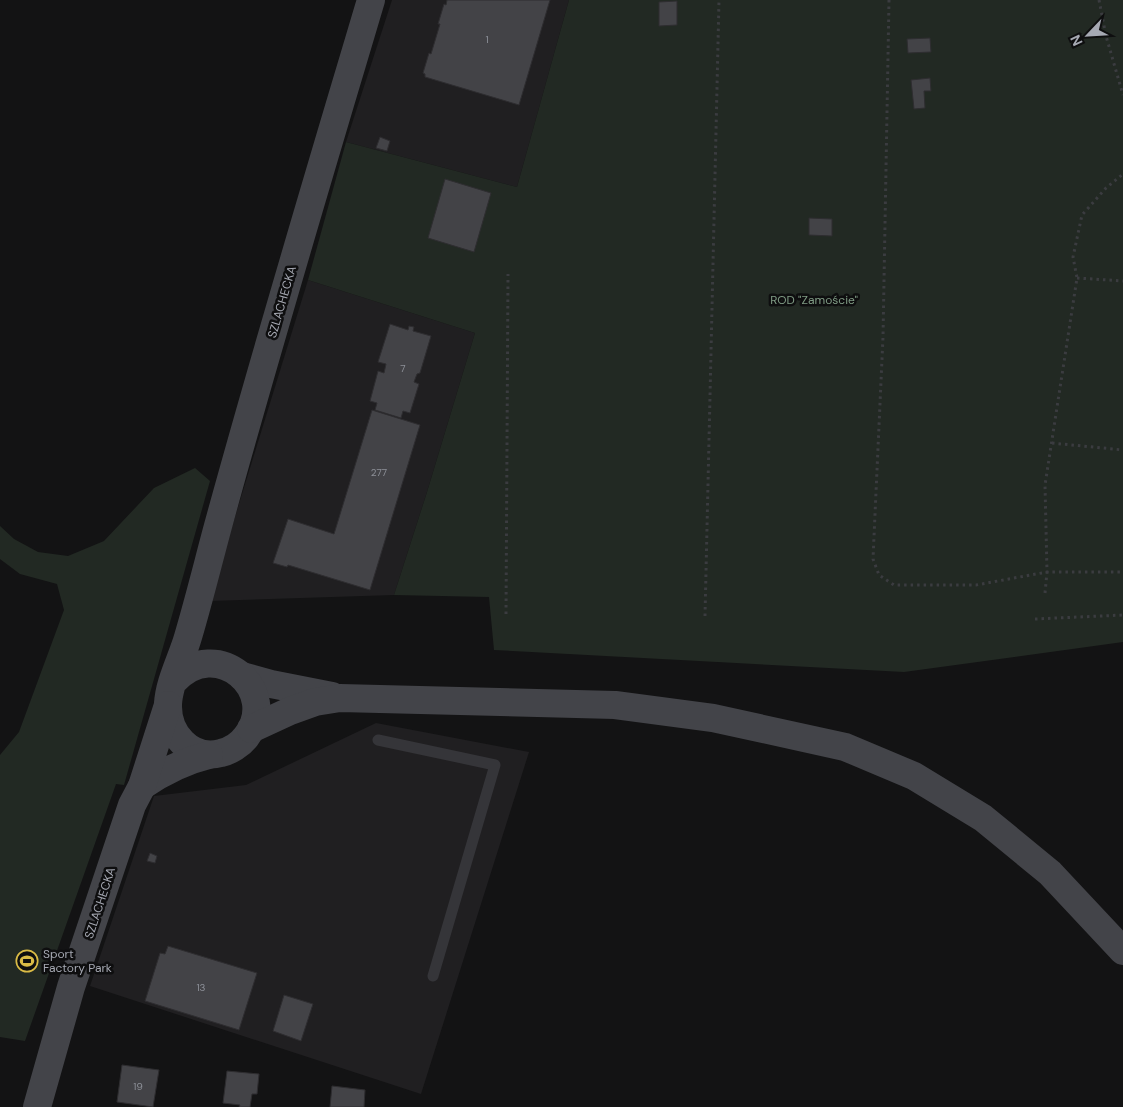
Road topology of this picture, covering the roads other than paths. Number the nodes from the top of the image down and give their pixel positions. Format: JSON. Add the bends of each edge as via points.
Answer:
{"nodes":[{"id":1,"x":371,"y":0,"type":"edge"},
{"id":2,"x":196,"y":606,"type":"junction"},
{"id":3,"x":234,"y":671,"type":"junction"},
{"id":4,"x":171,"y":692,"type":"junction"},
{"id":5,"x":340,"y":698,"type":"junction"},
{"id":6,"x":251,"y":729,"type":"junction"},
{"id":7,"x":378,"y":740,"type":"dead end"},
{"id":8,"x":209,"y":755,"type":"junction"},
{"id":9,"x":142,"y":786,"type":"junction"},
{"id":10,"x":1123,"y":951,"type":"edge"},
{"id":11,"x":434,"y":976,"type":"dead end"},
{"id":12,"x":37,"y":1107,"type":"edge"}],
"edges":[{"from":1,"to":2,"type":"street","name":"SZLACHECKA"},
{"from":2,"to":3,"type":"street","via":[[214,653]]},
{"from":2,"to":4,"type":"street","name":"SZLACHECKA"},
{"from":3,"to":4,"type":"street","via":[[214,663],[192,666],[182,672]]},
{"from":3,"to":5,"type":"street","via":[[271,684]]},
{"from":3,"to":6,"type":"street","via":[[249,685],[254,696]]},
{"from":4,"to":8,"type":"street","via":[[169,719],[176,736],[195,752]]},
{"from":4,"to":9,"type":"street","name":"SZLACHECKA"},
{"from":5,"to":6,"type":"street","via":[[315,702]]},
{"from":5,"to":10,"type":"street","via":[[615,705],[713,718],[845,747],[914,776],[982,818],[1050,873]]},
{"from":6,"to":8,"type":"street","via":[[233,748]]},
{"from":7,"to":11,"type":"lane","via":[[496,764]]},
{"from":8,"to":9,"type":"street","via":[[174,767]]},
{"from":9,"to":12,"type":"street","name":"SZLACHECKA","via":[[132,805],[74,978]]}]}
